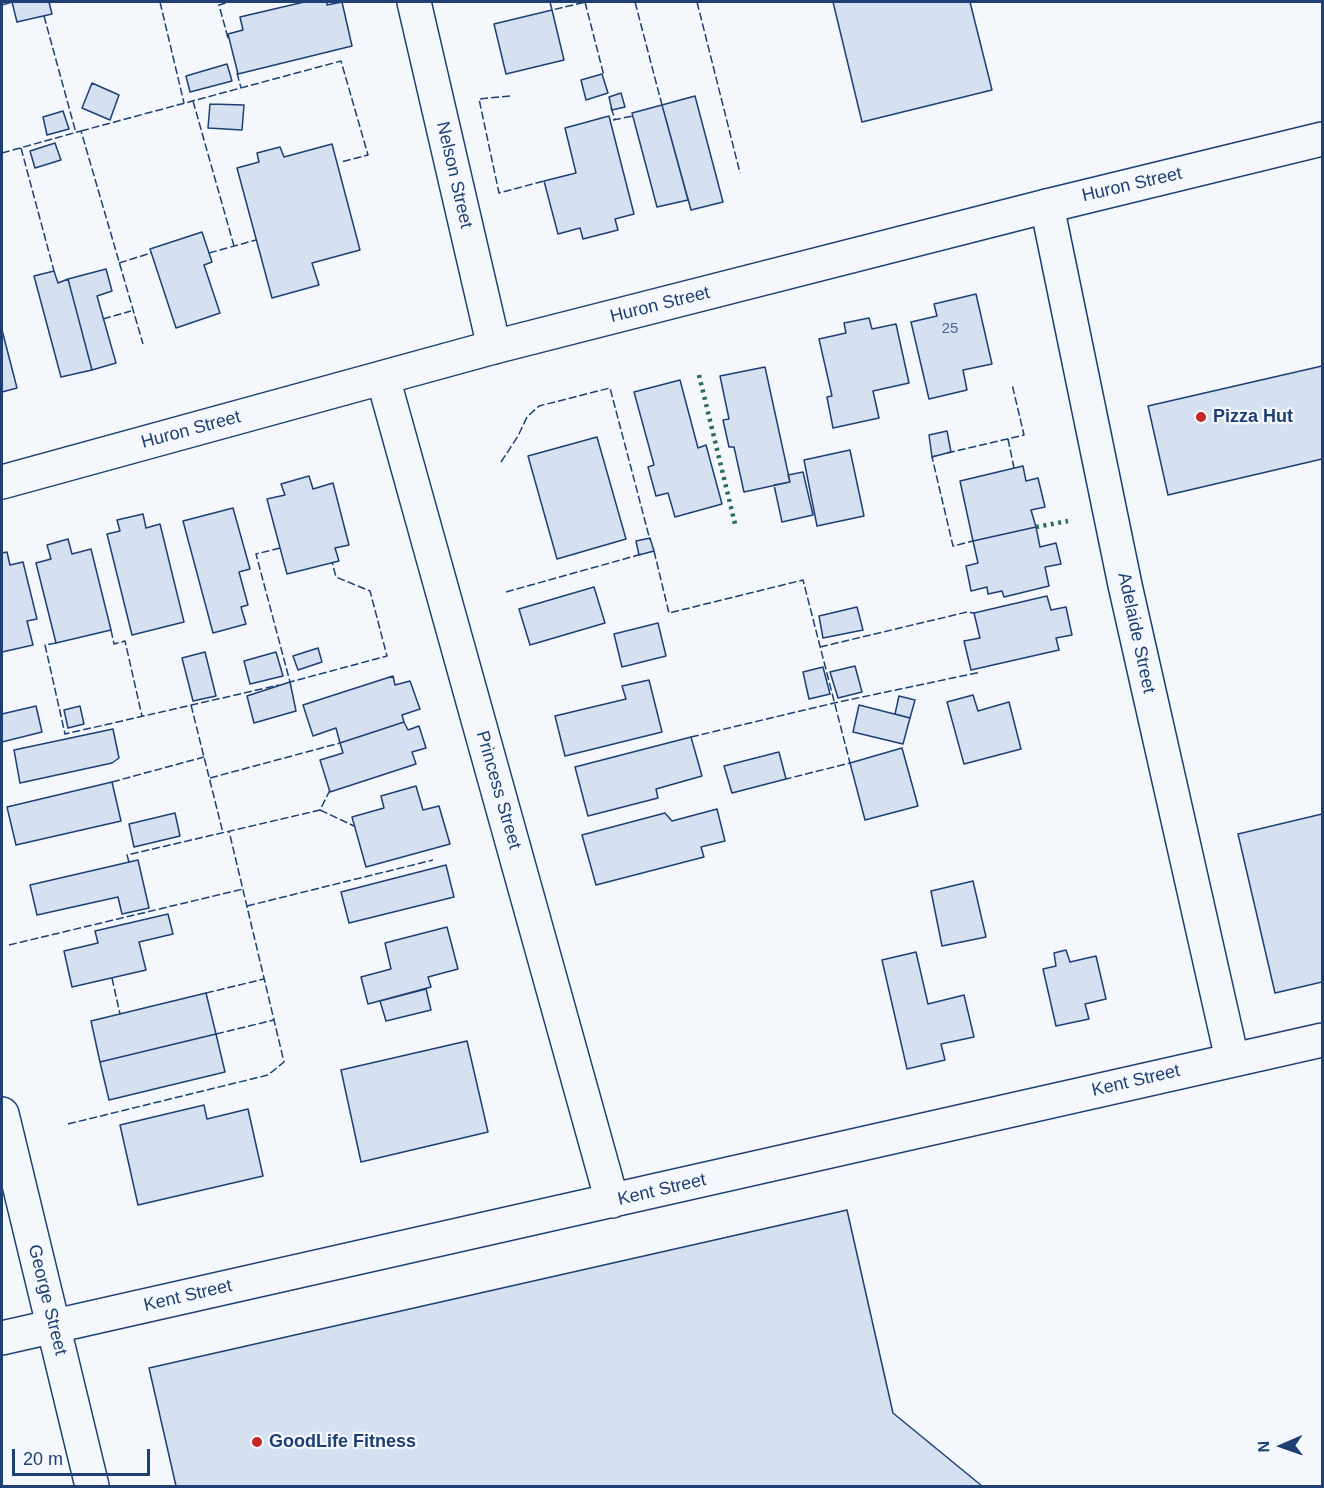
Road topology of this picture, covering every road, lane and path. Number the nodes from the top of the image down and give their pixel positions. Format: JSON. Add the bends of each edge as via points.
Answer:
{"nodes":[{"id":1,"x":414,"y":2,"type":"edge"},
{"id":2,"x":1323,"y":139,"type":"edge"},
{"id":3,"x":1047,"y":206,"type":"junction"},
{"id":4,"x":494,"y":347,"type":"junction"},
{"id":5,"x":383,"y":378,"type":"junction"},
{"id":6,"x":2,"y":482,"type":"edge"},
{"id":7,"x":1323,"y":1040,"type":"edge"},
{"id":8,"x":1232,"y":1059,"type":"junction"},
{"id":9,"x":2,"y":1114,"type":"edge"},
{"id":10,"x":612,"y":1202,"type":"junction"},
{"id":11,"x":53,"y":1327,"type":"junction"},
{"id":12,"x":2,"y":1338,"type":"edge"},
{"id":13,"x":92,"y":1486,"type":"edge"}],
"edges":[{"from":1,"to":4,"type":"street","name":"Nelson Street"},
{"from":2,"to":3,"type":"street","name":"Huron Street"},
{"from":3,"to":4,"type":"street","name":"Huron Street"},
{"from":3,"to":8,"type":"street","name":"Adelaide Street","via":[[1125,585]]},
{"from":4,"to":5,"type":"street","name":"Huron Street"},
{"from":5,"to":6,"type":"street","name":"Huron Street"},
{"from":5,"to":10,"type":"street","name":"Princess Street"},
{"from":7,"to":8,"type":"street","name":"Kent Street"},
{"from":8,"to":10,"type":"street","name":"Kent Street"},
{"from":9,"to":11,"type":"street","name":"George Street"},
{"from":10,"to":11,"type":"street","name":"Kent Street"},
{"from":11,"to":12,"type":"street","name":"Kent Street"},
{"from":11,"to":13,"type":"street","name":"George Street"}]}
